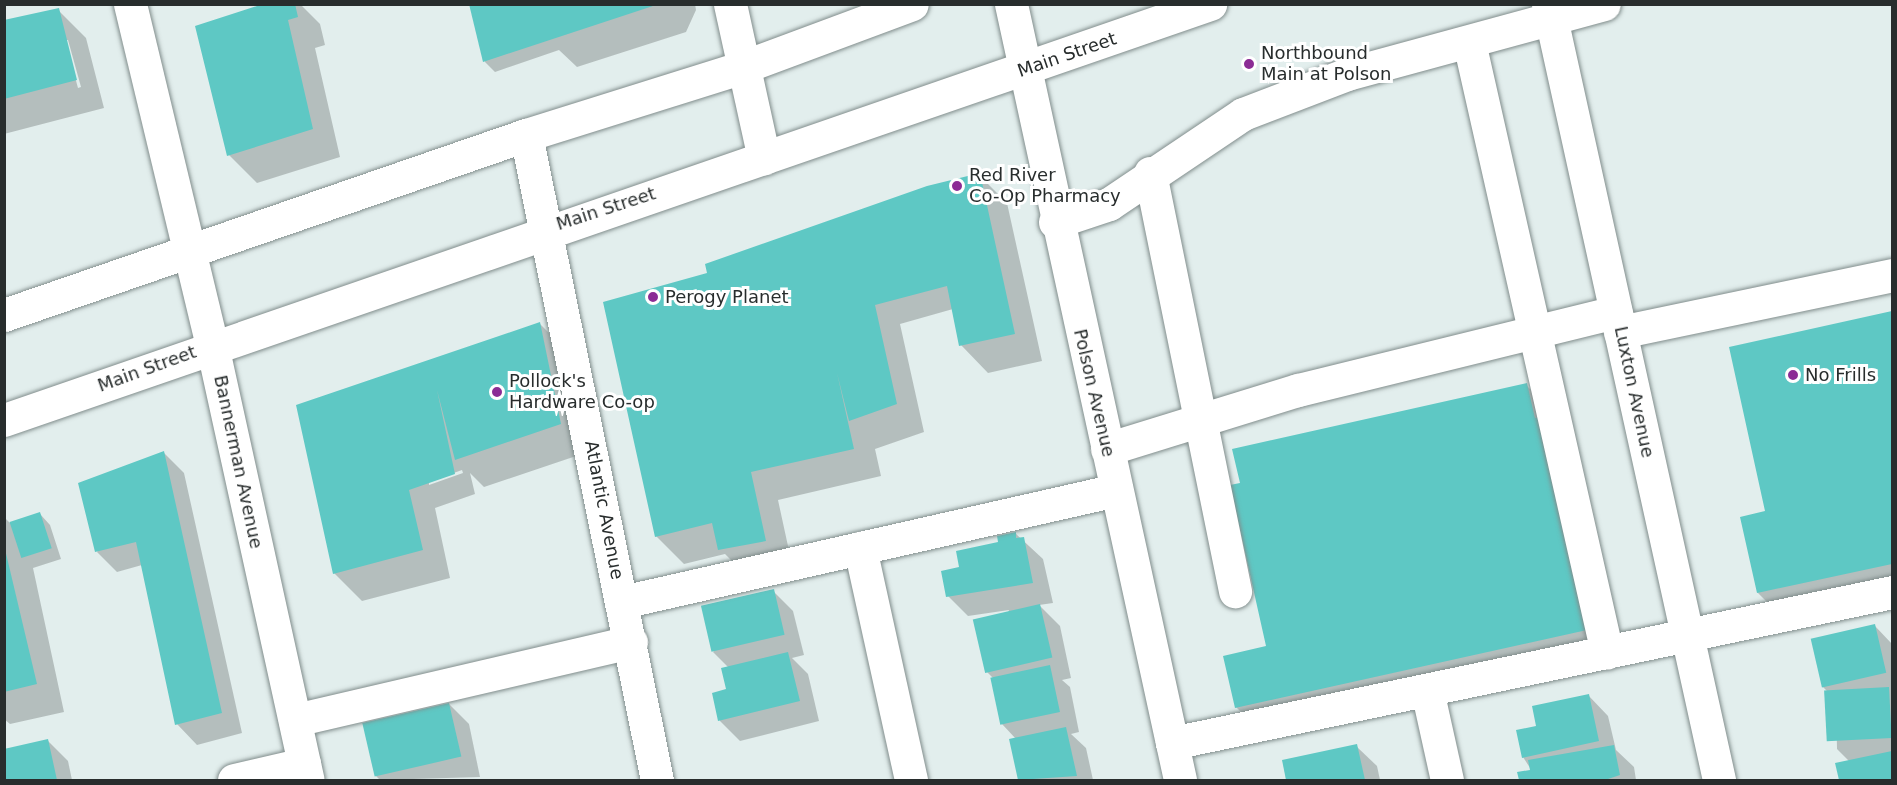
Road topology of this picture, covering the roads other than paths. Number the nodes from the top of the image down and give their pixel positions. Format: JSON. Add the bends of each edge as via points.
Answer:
{"nodes":[{"id":1,"x":130,"y":4,"type":"edge"},
{"id":2,"x":730,"y":4,"type":"edge"},
{"id":3,"x":912,"y":4,"type":"edge"},
{"id":4,"x":1011,"y":4,"type":"edge"},
{"id":5,"x":1210,"y":4,"type":"edge"},
{"id":6,"x":1604,"y":4,"type":"edge"},
{"id":7,"x":1550,"y":13,"type":"edge"},
{"id":8,"x":1469,"y":42,"type":"junction"},
{"id":9,"x":743,"y":67,"type":"junction"},
{"id":10,"x":1024,"y":70,"type":"junction"},
{"id":11,"x":526,"y":135,"type":"junction"},
{"id":12,"x":764,"y":158,"type":"junction"},
{"id":13,"x":1150,"y":173,"type":"junction"},
{"id":14,"x":1055,"y":222,"type":"junction"},
{"id":15,"x":547,"y":229,"type":"junction"},
{"id":16,"x":188,"y":254,"type":"junction"},
{"id":17,"x":1893,"y":275,"type":"edge"},
{"id":18,"x":4,"y":315,"type":"edge"},
{"id":19,"x":1618,"y":322,"type":"junction"},
{"id":20,"x":1536,"y":329,"type":"junction"},
{"id":21,"x":212,"y":345,"type":"junction"},
{"id":22,"x":1200,"y":419,"type":"junction"},
{"id":23,"x":4,"y":420,"type":"edge"},
{"id":24,"x":1107,"y":450,"type":"junction"},
{"id":25,"x":1116,"y":490,"type":"junction"},
{"id":26,"x":860,"y":548,"type":"junction"},
{"id":27,"x":1235,"y":591,"type":"dead end"},
{"id":28,"x":1893,"y":592,"type":"edge"},
{"id":29,"x":622,"y":602,"type":"junction"},
{"id":30,"x":1687,"y":636,"type":"junction"},
{"id":31,"x":631,"y":642,"type":"junction"},
{"id":32,"x":1607,"y":652,"type":"junction"},
{"id":33,"x":1427,"y":690,"type":"junction"},
{"id":34,"x":295,"y":720,"type":"junction"},
{"id":35,"x":1172,"y":743,"type":"junction"},
{"id":36,"x":306,"y":772,"type":"edge"},
{"id":37,"x":234,"y":780,"type":"edge"},
{"id":38,"x":657,"y":780,"type":"edge"},
{"id":39,"x":911,"y":780,"type":"edge"},
{"id":40,"x":1180,"y":780,"type":"edge"},
{"id":41,"x":1447,"y":780,"type":"edge"},
{"id":42,"x":1719,"y":780,"type":"edge"}],
"edges":[{"from":1,"to":16,"type":"street","name":"Bannerman Avenue"},
{"from":2,"to":9,"type":"street"},
{"from":3,"to":9,"type":"street"},
{"from":4,"to":10,"type":"street","name":"Polson Avenue"},
{"from":5,"to":10,"type":"street","name":"Main Street"},
{"from":6,"to":7,"type":"street"},
{"from":7,"to":8,"type":"street"},
{"from":7,"to":19,"type":"street","name":"Luxton Avenue"},
{"from":8,"to":13,"type":"street","via":[[1347,74],[1243,114]]},
{"from":8,"to":20,"type":"street"},
{"from":9,"to":11,"type":"street"},
{"from":9,"to":12,"type":"street"},
{"from":10,"to":12,"type":"street","name":"Main Street"},
{"from":10,"to":14,"type":"street","name":"Polson Avenue"},
{"from":11,"to":15,"type":"street","name":"Atlantic Avenue"},
{"from":11,"to":16,"type":"street"},
{"from":12,"to":15,"type":"street","name":"Main Street"},
{"from":13,"to":14,"type":"street","via":[[1109,204]]},
{"from":13,"to":22,"type":"street"},
{"from":14,"to":24,"type":"street","name":"Polson Avenue"},
{"from":15,"to":21,"type":"street","name":"Main Street"},
{"from":15,"to":29,"type":"street","name":"Atlantic Avenue"},
{"from":16,"to":18,"type":"street"},
{"from":16,"to":21,"type":"street","name":"Bannerman Avenue"},
{"from":17,"to":19,"type":"street"},
{"from":19,"to":20,"type":"street"},
{"from":19,"to":30,"type":"street","name":"Luxton Avenue"},
{"from":20,"to":22,"type":"street"},
{"from":20,"to":32,"type":"street"},
{"from":21,"to":23,"type":"street","name":"Main Street"},
{"from":21,"to":34,"type":"street","name":"Bannerman Avenue"},
{"from":22,"to":24,"type":"street"},
{"from":22,"to":27,"type":"street"},
{"from":24,"to":25,"type":"street","name":"Polson Avenue"},
{"from":25,"to":26,"type":"street"},
{"from":25,"to":35,"type":"street","name":"Polson Avenue"},
{"from":26,"to":29,"type":"street"},
{"from":26,"to":39,"type":"street"},
{"from":28,"to":30,"type":"street"},
{"from":29,"to":31,"type":"street","name":"Atlantic Avenue"},
{"from":30,"to":32,"type":"street"},
{"from":30,"to":42,"type":"street","name":"Luxton Avenue"},
{"from":31,"to":34,"type":"street"},
{"from":31,"to":38,"type":"street","name":"Atlantic Avenue"},
{"from":32,"to":33,"type":"street"},
{"from":33,"to":35,"type":"street"},
{"from":33,"to":41,"type":"street"},
{"from":34,"to":36,"type":"street","name":"Bannerman Avenue"},
{"from":35,"to":40,"type":"street","name":"Polson Avenue"},
{"from":36,"to":37,"type":"street"}]}
